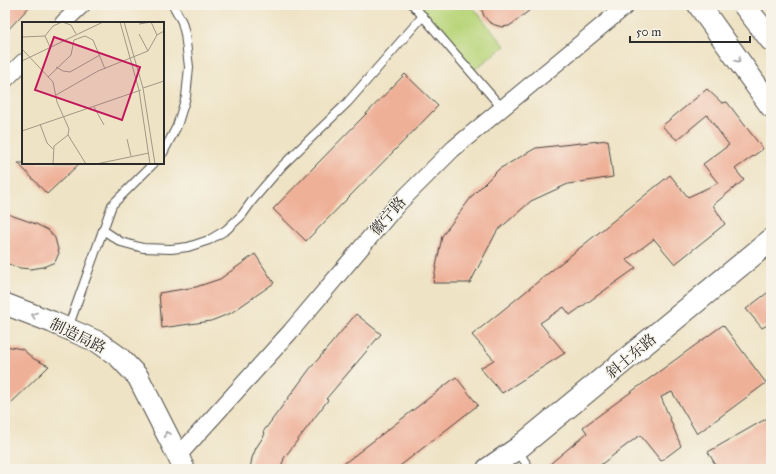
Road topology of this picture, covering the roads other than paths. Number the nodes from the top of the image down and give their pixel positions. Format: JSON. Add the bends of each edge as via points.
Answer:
{"nodes":[{"id":1,"x":82,"y":5,"type":"edge"},
{"id":2,"x":173,"y":5,"type":"edge"},
{"id":3,"x":413,"y":5,"type":"edge"},
{"id":4,"x":627,"y":5,"type":"edge"},
{"id":5,"x":699,"y":5,"type":"edge"},
{"id":6,"x":744,"y":5,"type":"edge"},
{"id":7,"x":423,"y":16,"type":"junction"},
{"id":8,"x":64,"y":22,"type":"edge"},
{"id":9,"x":771,"y":40,"type":"edge"},
{"id":10,"x":22,"y":63,"type":"edge"},
{"id":11,"x":5,"y":80,"type":"edge"},
{"id":12,"x":771,"y":106,"type":"edge"},
{"id":13,"x":502,"y":108,"type":"junction"},
{"id":14,"x":164,"y":151,"type":"edge"},
{"id":15,"x":153,"y":164,"type":"edge"},
{"id":16,"x":103,"y":230,"type":"junction"},
{"id":17,"x":771,"y":240,"type":"edge"},
{"id":18,"x":5,"y":304,"type":"edge"},
{"id":19,"x":68,"y":329,"type":"junction"},
{"id":20,"x":516,"y":449,"type":"junction"},
{"id":21,"x":181,"y":462,"type":"edge"},
{"id":22,"x":488,"y":469,"type":"edge"},
{"id":23,"x":530,"y":469,"type":"edge"}],
"edges":[{"from":1,"to":8,"type":"street"},
{"from":2,"to":14,"type":"lane","via":[[186,34],[189,67],[186,97],[177,126]]},
{"from":3,"to":7,"type":"lane"},
{"from":4,"to":13,"type":"street","name":"徽宁路"},
{"from":5,"to":12,"type":"main road","one_way":true},
{"from":6,"to":9,"type":"main road"},
{"from":7,"to":13,"type":"lane"},
{"from":7,"to":16,"type":"lane","via":[[347,103],[282,166],[242,215],[226,230],[210,240],[171,249],[143,248],[121,242]]},
{"from":10,"to":11,"type":"street"},
{"from":13,"to":21,"type":"street","name":"徽宁路","via":[[453,149],[398,204]]},
{"from":15,"to":16,"type":"lane","via":[[112,205]]},
{"from":16,"to":19,"type":"lane"},
{"from":17,"to":20,"type":"main road","name":"斜土东路"},
{"from":19,"to":18,"type":"street","name":"制造局路","one_way":true},
{"from":21,"to":19,"type":"street","name":"制造局路","one_way":true,"via":[[138,377],[119,357],[98,342]]},
{"from":20,"to":22,"type":"main road","name":"斜土东路"},
{"from":20,"to":23,"type":"lane"}]}
